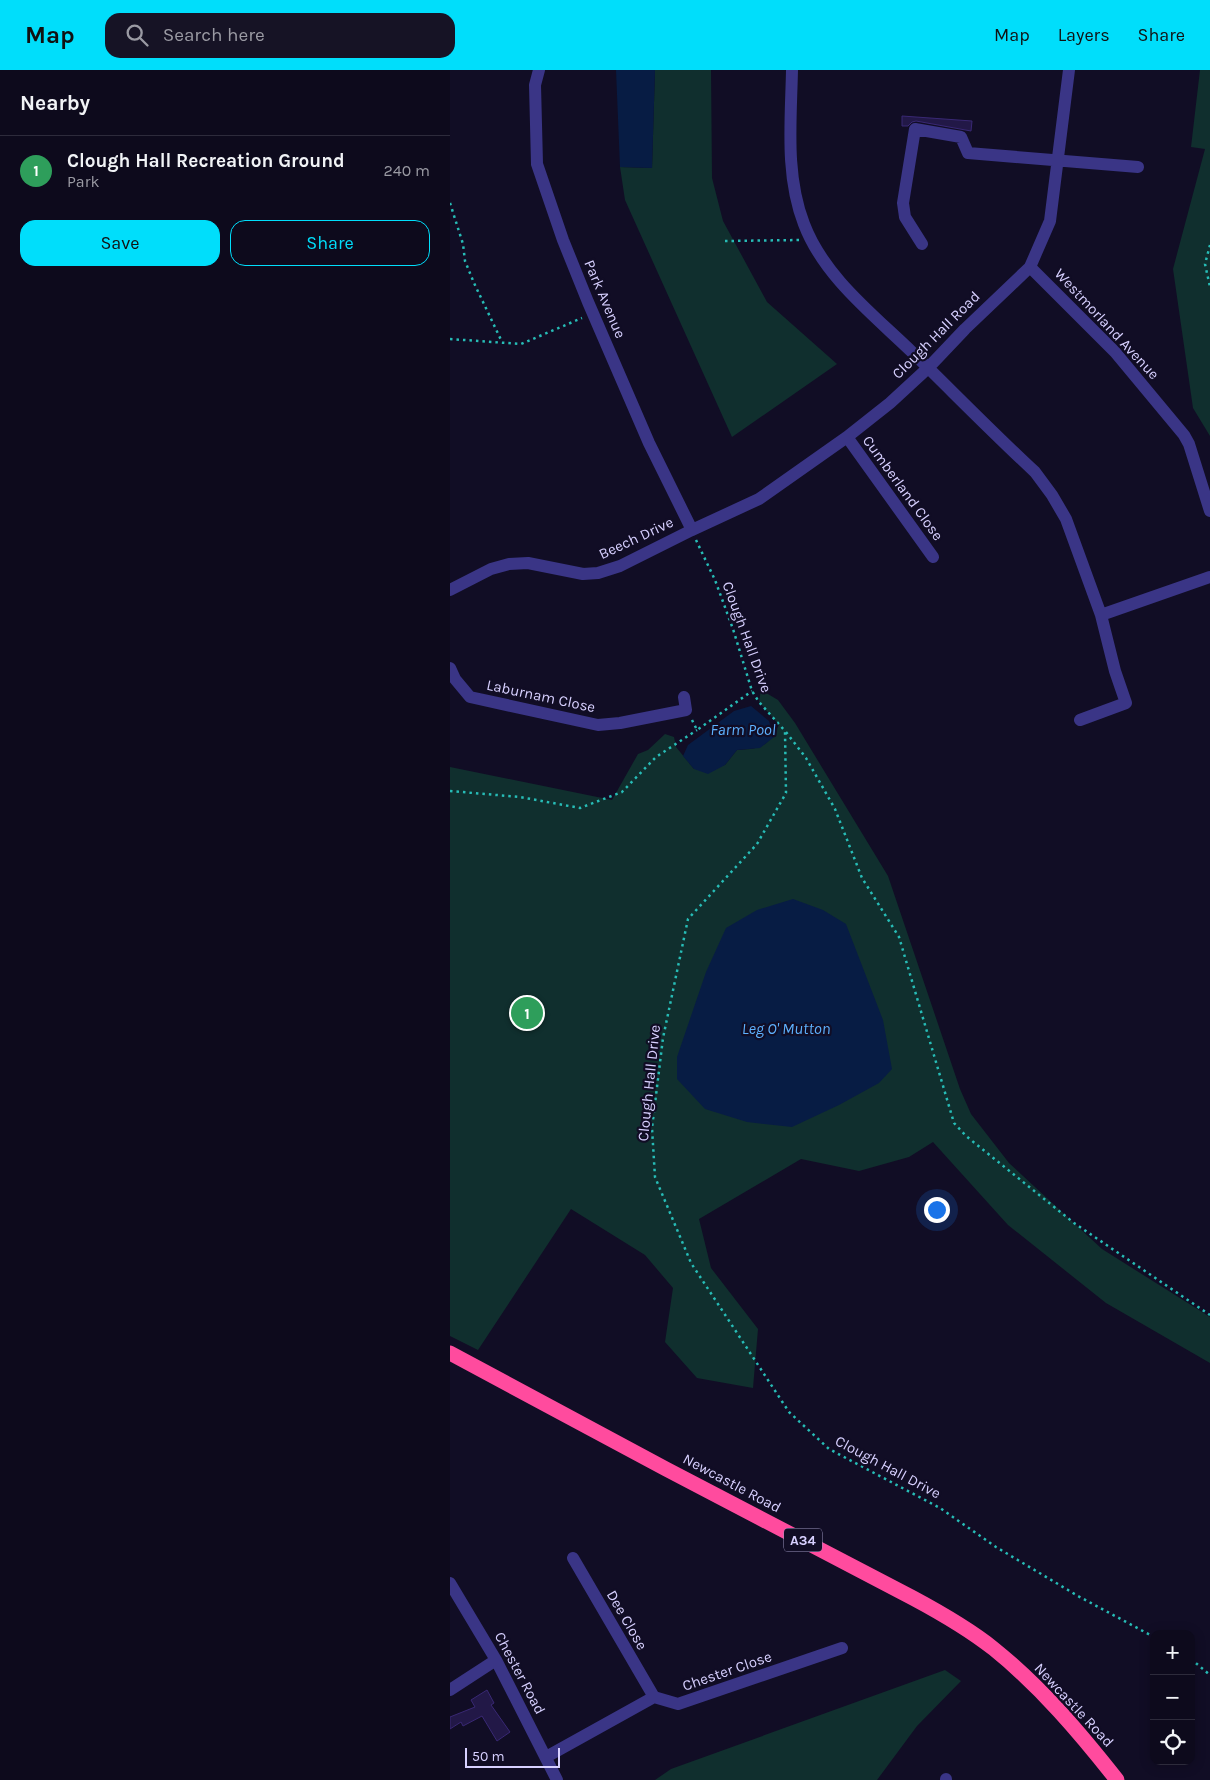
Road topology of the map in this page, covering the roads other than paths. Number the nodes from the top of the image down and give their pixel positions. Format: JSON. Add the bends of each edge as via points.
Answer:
{"nodes":[{"id":1,"x":539,"y":70,"type":"edge"},
{"id":2,"x":792,"y":70,"type":"edge"},
{"id":3,"x":1069,"y":70,"type":"edge"},
{"id":4,"x":1059,"y":162,"type":"junction"},
{"id":5,"x":1138,"y":166,"type":"dead end"},
{"id":6,"x":922,"y":244,"type":"dead end"},
{"id":7,"x":1030,"y":267,"type":"junction"},
{"id":8,"x":928,"y":368,"type":"junction"},
{"id":9,"x":847,"y":437,"type":"junction"},
{"id":10,"x":1210,"y":511,"type":"edge"},
{"id":11,"x":692,"y":530,"type":"junction"},
{"id":12,"x":933,"y":557,"type":"dead end"},
{"id":13,"x":1210,"y":577,"type":"edge"},
{"id":14,"x":450,"y":590,"type":"edge"},
{"id":15,"x":1101,"y":615,"type":"junction"},
{"id":16,"x":450,"y":668,"type":"edge"},
{"id":17,"x":685,"y":703,"type":"road end"},
{"id":18,"x":1080,"y":720,"type":"dead end"},
{"id":19,"x":450,"y":1353,"type":"edge"},
{"id":20,"x":573,"y":1558,"type":"dead end"},
{"id":21,"x":450,"y":1583,"type":"edge"},
{"id":22,"x":842,"y":1648,"type":"dead end"},
{"id":23,"x":496,"y":1660,"type":"junction"},
{"id":24,"x":450,"y":1690,"type":"edge"},
{"id":25,"x":654,"y":1697,"type":"junction"},
{"id":26,"x":546,"y":1757,"type":"junction"},
{"id":27,"x":558,"y":1780,"type":"edge"},
{"id":28,"x":1117,"y":1780,"type":"edge"}],
"edges":[{"from":1,"to":11,"type":"street","name":"Park Avenue","via":[[536,85],[537,164],[592,313],[649,443]]},
{"from":2,"to":8,"type":"street","via":[[791,170],[797,201],[811,240],[839,280]]},
{"from":3,"to":4,"type":"street","name":"Clough Hall Road"},
{"from":4,"to":5,"type":"street"},
{"from":4,"to":6,"type":"street","via":[[968,154],[961,137],[915,129],[903,203],[905,217]]},
{"from":4,"to":7,"type":"street","name":"Clough Hall Road","via":[[1050,221]]},
{"from":7,"to":8,"type":"street","name":"Clough Hall Road"},
{"from":7,"to":10,"type":"street","name":"Westmorland Avenue","via":[[1115,352],[1184,435]]},
{"from":8,"to":9,"type":"street","name":"Clough Hall Road"},
{"from":8,"to":15,"type":"street","via":[[1035,472],[1052,495],[1066,519]]},
{"from":9,"to":11,"type":"street","name":"Clough Hall Road","via":[[759,499]]},
{"from":9,"to":12,"type":"street","name":"Cumberland Close"},
{"from":11,"to":14,"type":"street","name":"Beech Drive","via":[[620,566],[598,573],[582,574],[528,564],[509,564]]},
{"from":13,"to":15,"type":"street"},
{"from":15,"to":18,"type":"street","via":[[1126,703]]},
{"from":16,"to":17,"type":"street","name":"Laburnam Close","via":[[470,697],[598,725],[620,724]]},
{"from":19,"to":28,"type":"highway","name":"Newcastle Road","number":"A34","via":[[953,1620],[993,1648],[1033,1683]]},
{"from":20,"to":25,"type":"street","name":"Dee Close"},
{"from":21,"to":23,"type":"street","name":"Chester Road"},
{"from":22,"to":25,"type":"street","name":"Chester Close","via":[[678,1704]]},
{"from":23,"to":24,"type":"street"},
{"from":23,"to":26,"type":"street","name":"Chester Road"},
{"from":25,"to":26,"type":"street"},
{"from":26,"to":27,"type":"street","name":"Chester Road"}]}
